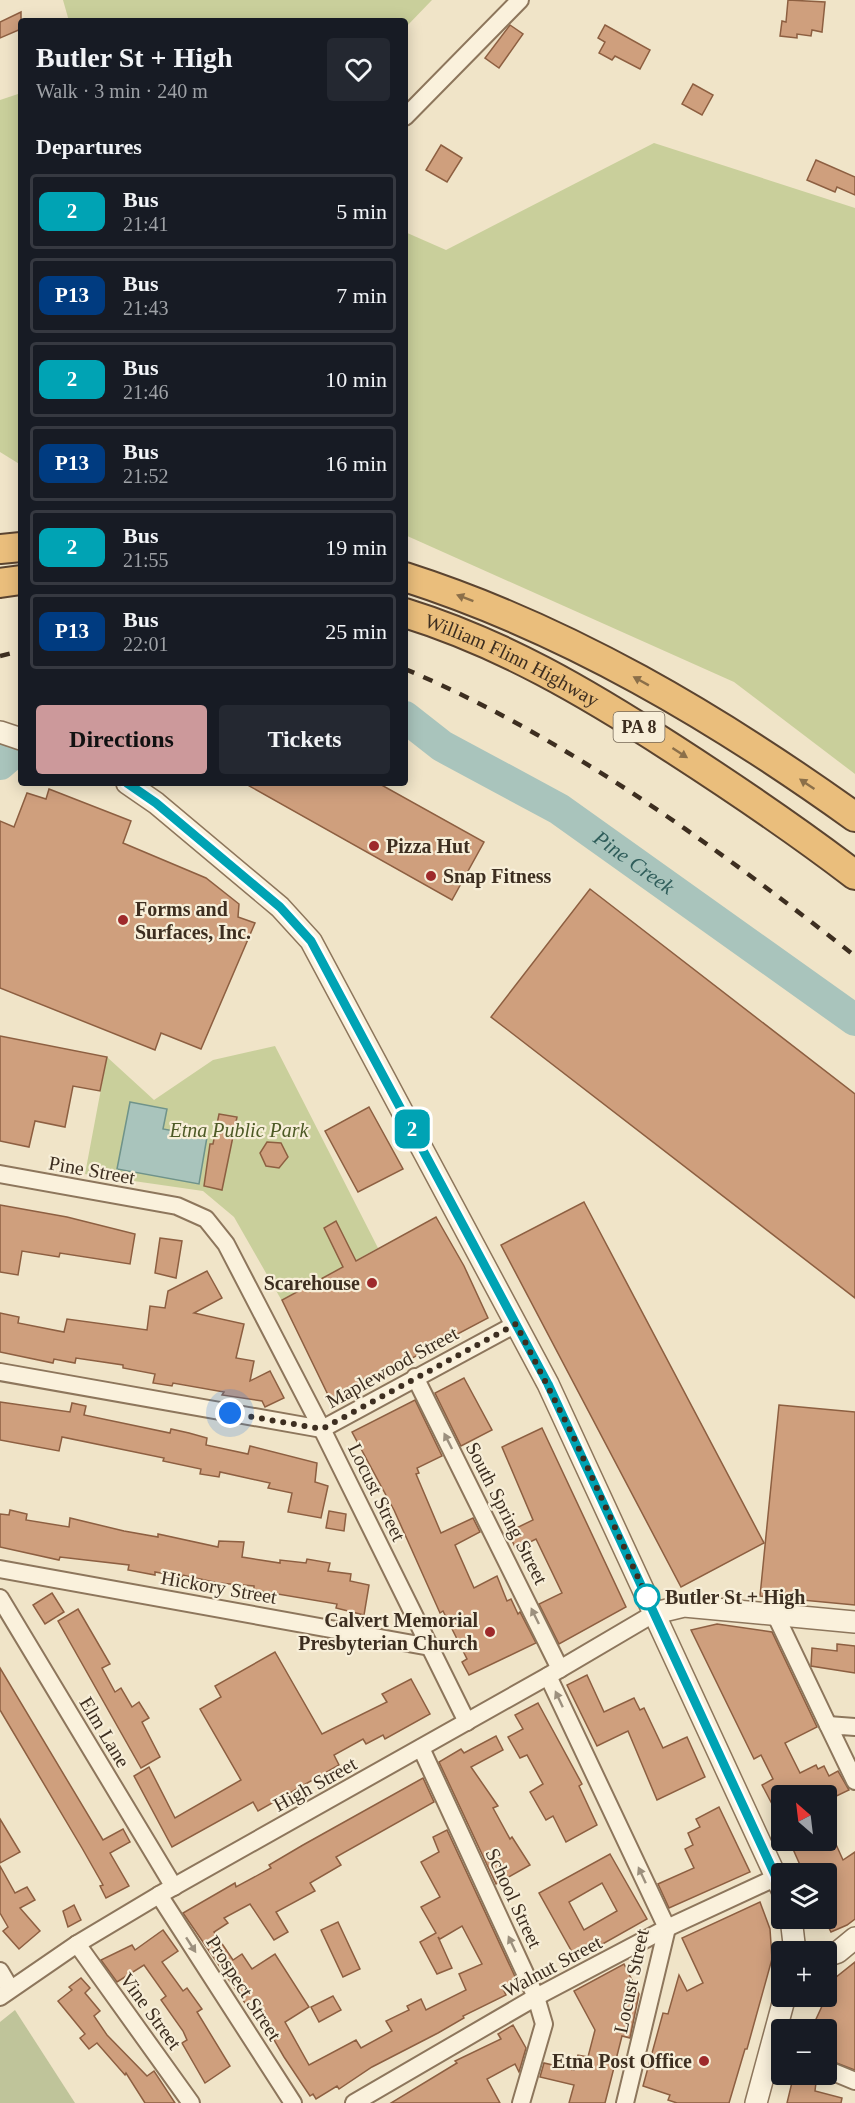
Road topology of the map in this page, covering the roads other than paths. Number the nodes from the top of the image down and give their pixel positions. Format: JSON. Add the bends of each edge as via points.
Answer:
{"nodes":[{"id":1,"x":520,"y":0,"type":"edge"},
{"id":2,"x":408,"y":114,"type":"edge"},
{"id":3,"x":18,"y":547,"type":"edge"},
{"id":4,"x":0,"y":549,"type":"edge"},
{"id":5,"x":408,"y":578,"type":"edge"},
{"id":6,"x":18,"y":580,"type":"edge"},
{"id":7,"x":0,"y":583,"type":"edge"},
{"id":8,"x":408,"y":614,"type":"edge"},
{"id":9,"x":0,"y":732,"type":"edge"},
{"id":10,"x":18,"y":738,"type":"edge"},
{"id":11,"x":131,"y":786,"type":"edge"},
{"id":12,"x":855,"y":817,"type":"edge"},
{"id":13,"x":855,"y":875,"type":"edge"},
{"id":14,"x":0,"y":1174,"type":"edge"},
{"id":15,"x":177,"y":1206,"type":"joint"},
{"id":16,"x":516,"y":1324,"type":"junction"},
{"id":17,"x":0,"y":1372,"type":"edge"},
{"id":18,"x":415,"y":1377,"type":"junction"},
{"id":19,"x":322,"y":1429,"type":"junction"},
{"id":20,"x":0,"y":1569,"type":"edge"},
{"id":21,"x":0,"y":1598,"type":"edge"},
{"id":22,"x":655,"y":1612,"type":"junction"},
{"id":23,"x":775,"y":1614,"type":"junction"},
{"id":24,"x":855,"y":1622,"type":"edge"},
{"id":25,"x":430,"y":1647,"type":"junction"},
{"id":26,"x":554,"y":1672,"type":"junction"},
{"id":27,"x":467,"y":1722,"type":"junction"},
{"id":28,"x":828,"y":1725,"type":"junction"},
{"id":29,"x":855,"y":1727,"type":"edge"},
{"id":30,"x":421,"y":1748,"type":"junction"},
{"id":31,"x":855,"y":1780,"type":"edge"},
{"id":32,"x":771,"y":1866,"type":"edge"},
{"id":33,"x":771,"y":1887,"type":"edge"},
{"id":34,"x":166,"y":1891,"type":"junction"},
{"id":35,"x":667,"y":1928,"type":"junction"},
{"id":36,"x":855,"y":1938,"type":"edge"},
{"id":37,"x":77,"y":1944,"type":"junction"},
{"id":38,"x":837,"y":1952,"type":"edge"},
{"id":39,"x":0,"y":1971,"type":"edge"},
{"id":40,"x":5,"y":1993,"type":"edge"},
{"id":41,"x":536,"y":1996,"type":"junction"},
{"id":42,"x":771,"y":2062,"type":"edge"},
{"id":43,"x":837,"y":2073,"type":"edge"},
{"id":44,"x":855,"y":2080,"type":"edge"},
{"id":45,"x":191,"y":2103,"type":"edge"},
{"id":46,"x":293,"y":2103,"type":"edge"},
{"id":47,"x":354,"y":2103,"type":"edge"},
{"id":48,"x":521,"y":2103,"type":"edge"},
{"id":49,"x":625,"y":2103,"type":"edge"},
{"id":50,"x":756,"y":2103,"type":"edge"}],
"edges":[{"from":1,"to":2,"type":"street"},
{"from":3,"to":4,"type":"highway"},
{"from":12,"to":5,"type":"highway","name":"William Flinn Highway","number":"PA 8","one_way":true,"via":[[627,673],[510,616]]},
{"from":6,"to":7,"type":"highway"},
{"from":8,"to":13,"type":"highway","name":"William Flinn Highway","number":"PA 8","one_way":true,"via":[[507,652],[593,698],[752,801]]},
{"from":9,"to":10,"type":"street"},
{"from":11,"to":16,"type":"street","via":[[280,907],[311,941]]},
{"from":14,"to":15,"type":"street","name":"Pine Street"},
{"from":15,"to":19,"type":"street","name":"Locust Street","via":[[206,1219],[226,1244]]},
{"from":16,"to":18,"type":"street","name":"Maplewood Street"},
{"from":16,"to":22,"type":"street"},
{"from":17,"to":19,"type":"street","name":"Maplewood Street"},
{"from":18,"to":19,"type":"street","name":"Maplewood Street"},
{"from":26,"to":18,"type":"street","name":"South Spring Street","one_way":true},
{"from":19,"to":25,"type":"street","name":"Locust Street"},
{"from":20,"to":25,"type":"street","name":"Hickory Street"},
{"from":21,"to":34,"type":"street","name":"Elm Lane"},
{"from":22,"to":23,"type":"street","via":[[684,1606]]},
{"from":22,"to":26,"type":"street","name":"High Street"},
{"from":22,"to":32,"type":"street"},
{"from":23,"to":24,"type":"street"},
{"from":23,"to":28,"type":"street"},
{"from":25,"to":27,"type":"street","name":"Locust Street"},
{"from":26,"to":27,"type":"street","name":"High Street"},
{"from":35,"to":26,"type":"street","name":"Locust Street","one_way":true},
{"from":27,"to":30,"type":"street","name":"High Street"},
{"from":28,"to":29,"type":"street"},
{"from":28,"to":31,"type":"street"},
{"from":30,"to":34,"type":"street","name":"High Street"},
{"from":41,"to":30,"type":"street","name":"School Street","one_way":true},
{"from":33,"to":35,"type":"street","name":"Walnut Street"},
{"from":34,"to":37,"type":"street","name":"High Street"},
{"from":34,"to":46,"type":"street","name":"Prospect Street","one_way":true},
{"from":35,"to":41,"type":"street","name":"Walnut Street"},
{"from":35,"to":49,"type":"street","name":"Locust Street"},
{"from":36,"to":38,"type":"street"},
{"from":37,"to":40,"type":"street","name":"High Street"},
{"from":37,"to":45,"type":"street","name":"Vine Street"},
{"from":39,"to":40,"type":"street"},
{"from":41,"to":47,"type":"street","name":"Walnut Street"},
{"from":41,"to":48,"type":"street","name":"School Street","via":[[544,2024]]},
{"from":42,"to":50,"type":"street"},
{"from":43,"to":44,"type":"street"}]}
